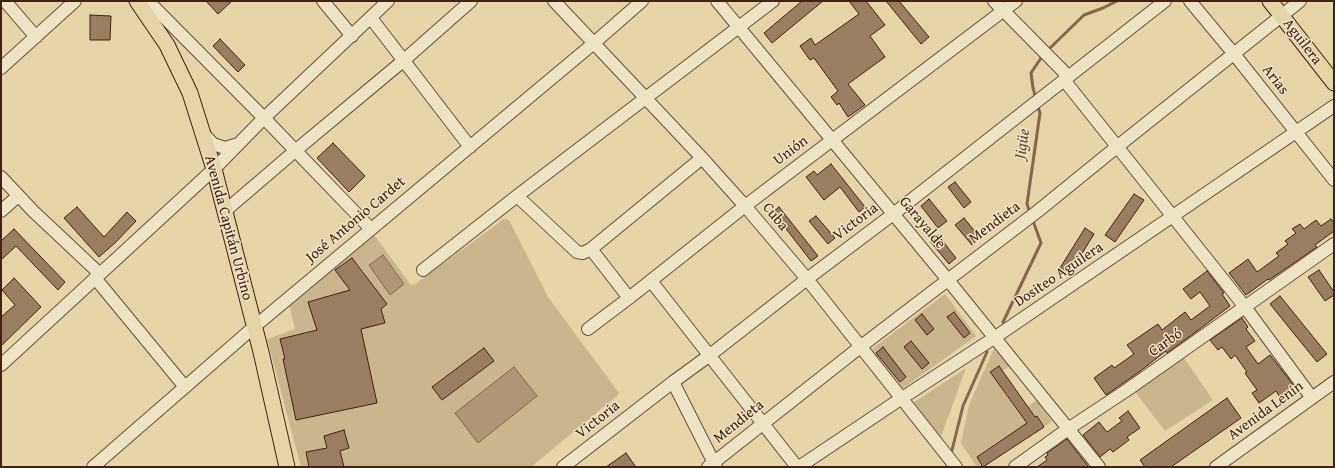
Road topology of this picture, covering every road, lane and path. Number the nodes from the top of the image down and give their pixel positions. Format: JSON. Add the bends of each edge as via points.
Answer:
{"nodes":[{"id":1,"x":5,"y":1,"type":"edge"},
{"id":2,"x":75,"y":1,"type":"edge"},
{"id":3,"x":137,"y":1,"type":"edge"},
{"id":4,"x":148,"y":1,"type":"edge"},
{"id":5,"x":323,"y":1,"type":"edge"},
{"id":6,"x":388,"y":1,"type":"edge"},
{"id":7,"x":471,"y":1,"type":"edge"},
{"id":8,"x":554,"y":1,"type":"edge"},
{"id":9,"x":642,"y":1,"type":"edge"},
{"id":10,"x":717,"y":1,"type":"edge"},
{"id":11,"x":773,"y":1,"type":"edge"},
{"id":12,"x":994,"y":1,"type":"edge"},
{"id":13,"x":1016,"y":1,"type":"edge"},
{"id":14,"x":1165,"y":1,"type":"edge"},
{"id":15,"x":1190,"y":1,"type":"edge"},
{"id":16,"x":1270,"y":1,"type":"edge"},
{"id":17,"x":1300,"y":1,"type":"edge"},
{"id":18,"x":1004,"y":10,"type":"junction"},
{"id":19,"x":1282,"y":15,"type":"junction"},
{"id":20,"x":370,"y":18,"type":"junction"},
{"id":21,"x":739,"y":26,"type":"junction"},
{"id":22,"x":352,"y":36,"type":"junction"},
{"id":23,"x":36,"y":37,"type":"junction"},
{"id":24,"x":594,"y":43,"type":"junction"},
{"id":25,"x":1234,"y":54,"type":"junction"},
{"id":26,"x":404,"y":61,"type":"junction"},
{"id":27,"x":1,"y":68,"type":"edge"},
{"id":28,"x":1067,"y":78,"type":"junction"},
{"id":29,"x":1334,"y":83,"type":"edge"},
{"id":30,"x":646,"y":98,"type":"junction"},
{"id":31,"x":1334,"y":106,"type":"edge"},
{"id":32,"x":264,"y":118,"type":"junction"},
{"id":33,"x":1295,"y":131,"type":"junction"},
{"id":34,"x":202,"y":132,"type":"junction"},
{"id":35,"x":832,"y":140,"type":"junction"},
{"id":36,"x":240,"y":143,"type":"junction"},
{"id":37,"x":1118,"y":146,"type":"junction"},
{"id":38,"x":470,"y":147,"type":"junction"},
{"id":39,"x":295,"y":151,"type":"junction"},
{"id":40,"x":702,"y":158,"type":"junction"},
{"id":41,"x":214,"y":169,"type":"junction"},
{"id":42,"x":1,"y":177,"type":"edge"},
{"id":43,"x":1334,"y":180,"type":"edge"},
{"id":44,"x":18,"y":196,"type":"junction"},
{"id":45,"x":517,"y":196,"type":"junction"},
{"id":46,"x":744,"y":206,"type":"junction"},
{"id":47,"x":1,"y":211,"type":"edge"},
{"id":48,"x":225,"y":211,"type":"junction"},
{"id":49,"x":894,"y":214,"type":"junction"},
{"id":50,"x":1173,"y":217,"type":"junction"},
{"id":51,"x":371,"y":229,"type":"junction"},
{"id":52,"x":1334,"y":244,"type":"edge"},
{"id":53,"x":591,"y":249,"type":"junction"},
{"id":54,"x":422,"y":270,"type":"dead end"},
{"id":55,"x":98,"y":276,"type":"junction"},
{"id":56,"x":807,"y":279,"type":"junction"},
{"id":57,"x":948,"y":280,"type":"junction"},
{"id":58,"x":651,"y":281,"type":"junction"},
{"id":59,"x":629,"y":298,"type":"junction"},
{"id":60,"x":1245,"y":307,"type":"junction"},
{"id":61,"x":254,"y":327,"type":"junction"},
{"id":62,"x":588,"y":329,"type":"dead end"},
{"id":63,"x":994,"y":338,"type":"junction"},
{"id":64,"x":861,"y":346,"type":"junction"},
{"id":65,"x":710,"y":355,"type":"junction"},
{"id":66,"x":1,"y":364,"type":"edge"},
{"id":67,"x":673,"y":382,"type":"junction"},
{"id":68,"x":1334,"y":382,"type":"edge"},
{"id":69,"x":185,"y":387,"type":"junction"},
{"id":70,"x":1312,"y":398,"type":"junction"},
{"id":71,"x":901,"y":399,"type":"junction"},
{"id":72,"x":762,"y":423,"type":"junction"},
{"id":73,"x":1068,"y":429,"type":"junction"},
{"id":74,"x":712,"y":465,"type":"edge"},
{"id":75,"x":93,"y":467,"type":"edge"},
{"id":76,"x":287,"y":467,"type":"edge"},
{"id":77,"x":564,"y":467,"type":"edge"},
{"id":78,"x":798,"y":467,"type":"edge"},
{"id":79,"x":956,"y":467,"type":"edge"},
{"id":80,"x":1015,"y":467,"type":"edge"},
{"id":81,"x":1099,"y":467,"type":"edge"},
{"id":82,"x":1216,"y":467,"type":"edge"}],
"edges":[{"from":1,"to":23,"type":"street"},
{"from":2,"to":23,"type":"street"},
{"from":3,"to":34,"type":"main road","name":"Avenida Capitán Urbino","via":[[167,44],[190,93]]},
{"from":4,"to":32,"type":"street"},
{"from":5,"to":22,"type":"street"},
{"from":6,"to":20,"type":"street"},
{"from":7,"to":26,"type":"street"},
{"from":8,"to":24,"type":"street","name":"Cuba"},
{"from":9,"to":24,"type":"street","name":"José Antonio Cardet"},
{"from":10,"to":21,"type":"street","name":"Garayalde"},
{"from":11,"to":21,"type":"street"},
{"from":12,"to":18,"type":"street"},
{"from":13,"to":18,"type":"street","name":"Unión"},
{"from":14,"to":28,"type":"street","name":"Victoria"},
{"from":15,"to":25,"type":"street","name":"Arias"},
{"from":16,"to":19,"type":"main road","name":"Aguilera"},
{"from":17,"to":19,"type":"street","name":"Mendieta"},
{"from":18,"to":28,"type":"street"},
{"from":18,"to":35,"type":"street","name":"Unión"},
{"from":19,"to":25,"type":"street","name":"Mendieta"},
{"from":19,"to":29,"type":"main road","name":"Aguilera"},
{"from":20,"to":22,"type":"street"},
{"from":20,"to":26,"type":"street"},
{"from":21,"to":30,"type":"street"},
{"from":21,"to":35,"type":"street","name":"Garayalde"},
{"from":22,"to":32,"type":"street"},
{"from":23,"to":27,"type":"street"},
{"from":24,"to":30,"type":"street","name":"Cuba"},
{"from":24,"to":38,"type":"street","name":"José Antonio Cardet"},
{"from":25,"to":33,"type":"street","name":"Arias"},
{"from":25,"to":37,"type":"street","name":"Mendieta"},
{"from":26,"to":38,"type":"street"},
{"from":26,"to":39,"type":"street"},
{"from":28,"to":37,"type":"street","via":[[1068,85]]},
{"from":28,"to":49,"type":"street","name":"Victoria"},
{"from":30,"to":40,"type":"street","name":"Cuba"},
{"from":30,"to":45,"type":"street"},
{"from":31,"to":33,"type":"street","name":"Dositeo Aguilera"},
{"from":32,"to":36,"type":"street"},
{"from":32,"to":39,"type":"street"},
{"from":33,"to":43,"type":"street","name":"Arias"},
{"from":33,"to":50,"type":"street","name":"Dositeo Aguilera"},
{"from":34,"to":36,"type":"street","via":[[213,144],[225,148]]},
{"from":34,"to":41,"type":"main road","name":"Avenida Capitán Urbino"},
{"from":35,"to":46,"type":"street","name":"Unión"},
{"from":35,"to":49,"type":"street","name":"Garayalde"},
{"from":36,"to":41,"type":"street"},
{"from":37,"to":50,"type":"street"},
{"from":37,"to":57,"type":"street","name":"Mendieta"},
{"from":38,"to":51,"type":"street","name":"José Antonio Cardet"},
{"from":39,"to":48,"type":"street"},
{"from":39,"to":51,"type":"street"},
{"from":40,"to":46,"type":"street","name":"Cuba"},
{"from":40,"to":53,"type":"street"},
{"from":41,"to":48,"type":"main road","name":"Avenida Capitán Urbino"},
{"from":41,"to":55,"type":"street"},
{"from":42,"to":44,"type":"street"},
{"from":44,"to":47,"type":"street"},
{"from":44,"to":55,"type":"street"},
{"from":45,"to":53,"type":"street","via":[[577,252],[583,253]]},
{"from":45,"to":54,"type":"street"},
{"from":46,"to":56,"type":"street","name":"Cuba"},
{"from":46,"to":58,"type":"street","name":"Unión"},
{"from":48,"to":61,"type":"main road","name":"Avenida Capitán Urbino"},
{"from":49,"to":56,"type":"street","name":"Victoria"},
{"from":49,"to":57,"type":"street","name":"Garayalde"},
{"from":50,"to":60,"type":"street"},
{"from":50,"to":63,"type":"street","name":"Dositeo Aguilera"},
{"from":51,"to":61,"type":"street","name":"José Antonio Cardet"},
{"from":52,"to":60,"type":"street","name":"Carbó"},
{"from":53,"to":59,"type":"street"},
{"from":55,"to":66,"type":"street"},
{"from":55,"to":69,"type":"street"},
{"from":56,"to":64,"type":"street","name":"Cuba"},
{"from":56,"to":65,"type":"street","name":"Victoria"},
{"from":57,"to":63,"type":"street","name":"Garayalde"},
{"from":57,"to":64,"type":"street","name":"Mendieta"},
{"from":58,"to":59,"type":"street","name":"Unión"},
{"from":58,"to":65,"type":"street"},
{"from":59,"to":62,"type":"street","name":"Unión"},
{"from":60,"to":70,"type":"street"},
{"from":60,"to":73,"type":"street","name":"Carbó"},
{"from":61,"to":69,"type":"street","name":"José Antonio Cardet"},
{"from":61,"to":76,"type":"main road","name":"Avenida Capitán Urbino"},
{"from":63,"to":71,"type":"street","name":"Dositeo Aguilera"},
{"from":63,"to":73,"type":"street","name":"Garayalde"},
{"from":64,"to":71,"type":"street","name":"Cuba"},
{"from":64,"to":72,"type":"street","name":"Mendieta"},
{"from":65,"to":67,"type":"street","name":"Victoria"},
{"from":65,"to":72,"type":"street"},
{"from":67,"to":74,"type":"street"},
{"from":67,"to":77,"type":"street","name":"Victoria"},
{"from":68,"to":70,"type":"street","name":"Avenida Lenin"},
{"from":69,"to":75,"type":"street","name":"José Antonio Cardet"},
{"from":70,"to":82,"type":"street","name":"Avenida Lenin"},
{"from":71,"to":78,"type":"street","name":"Dositeo Aguilera"},
{"from":71,"to":79,"type":"street","name":"Cuba"},
{"from":72,"to":74,"type":"street","name":"Mendieta"},
{"from":72,"to":78,"type":"street"},
{"from":73,"to":80,"type":"street","name":"Carbó"},
{"from":73,"to":81,"type":"street","name":"Garayalde"}]}
